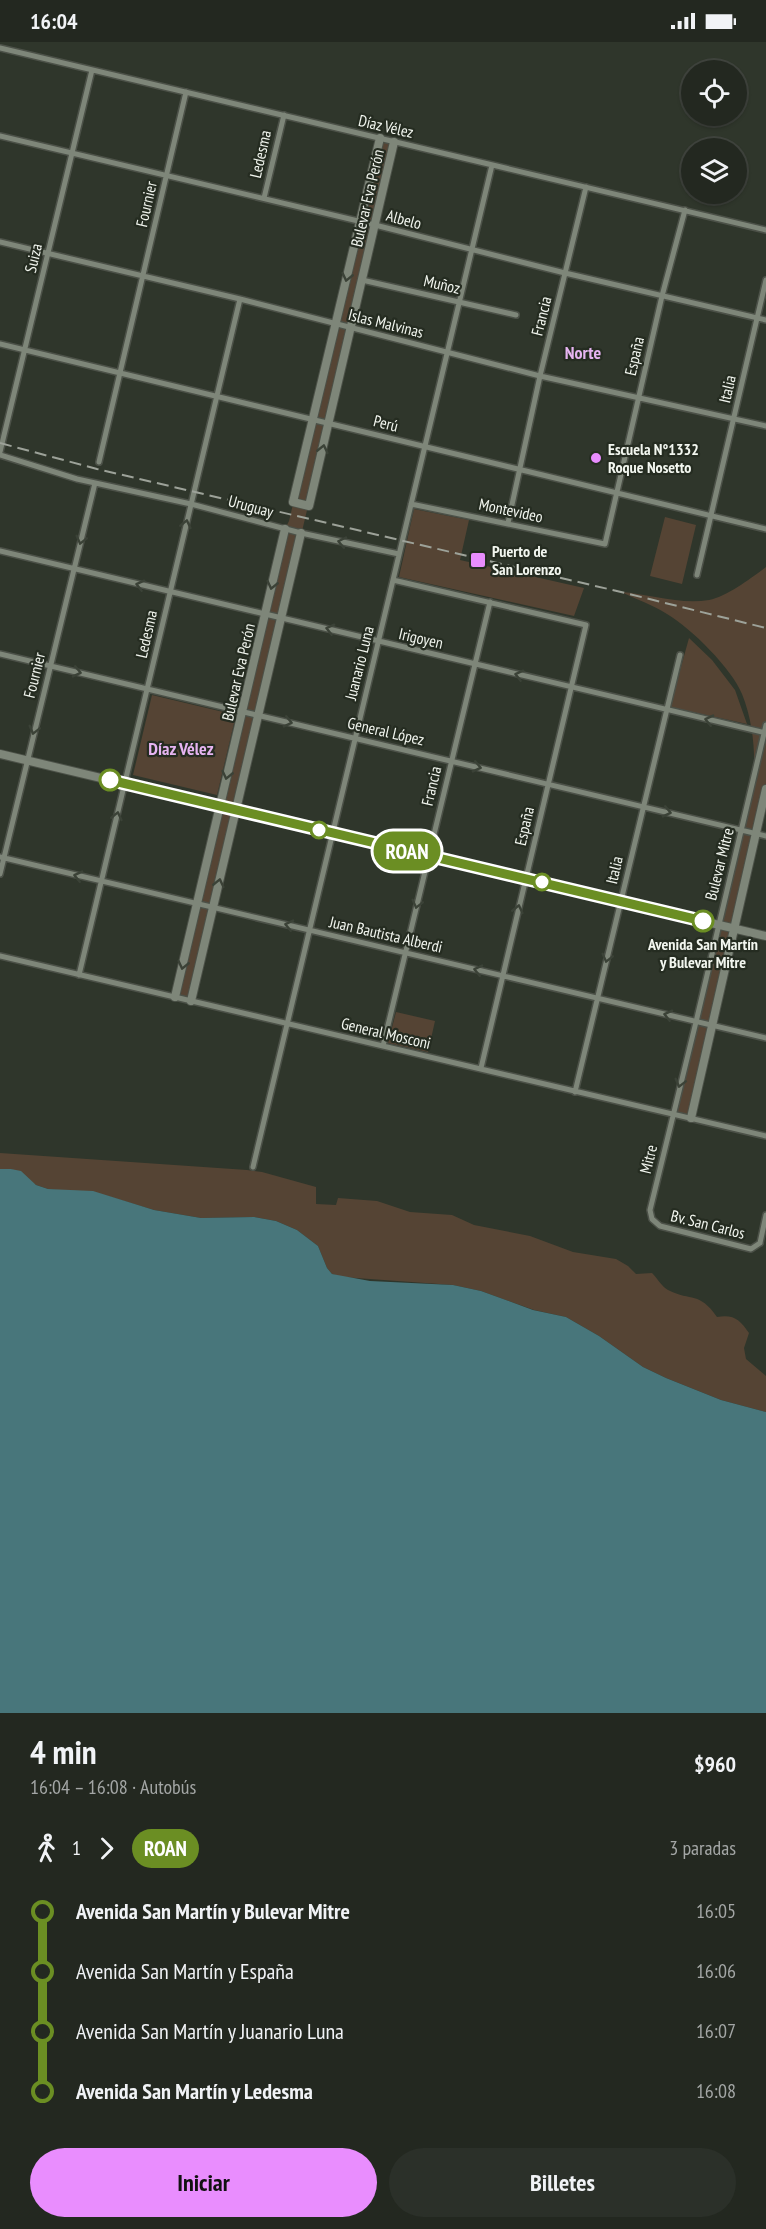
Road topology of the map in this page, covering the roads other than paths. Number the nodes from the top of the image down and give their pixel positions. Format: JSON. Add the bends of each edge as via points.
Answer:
{"nodes":[{"id":1,"x":0,"y":48,"type":"edge"},
{"id":2,"x":92,"y":70,"type":"junction"},
{"id":3,"x":186,"y":92,"type":"junction"},
{"id":4,"x":284,"y":115,"type":"junction"},
{"id":5,"x":0,"y":136,"type":"edge"},
{"id":6,"x":380,"y":138,"type":"junction"},
{"id":7,"x":394,"y":142,"type":"junction"},
{"id":8,"x":72,"y":153,"type":"junction"},
{"id":9,"x":492,"y":165,"type":"junction"},
{"id":10,"x":167,"y":175,"type":"junction"},
{"id":11,"x":586,"y":187,"type":"junction"},
{"id":12,"x":264,"y":198,"type":"junction"},
{"id":13,"x":685,"y":210,"type":"junction"},
{"id":14,"x":360,"y":221,"type":"junction"},
{"id":15,"x":375,"y":225,"type":"junction"},
{"id":16,"x":766,"y":230,"type":"edge"},
{"id":17,"x":0,"y":242,"type":"edge"},
{"id":18,"x":470,"y":250,"type":"junction"},
{"id":19,"x":48,"y":253,"type":"junction"},
{"id":20,"x":565,"y":273,"type":"junction"},
{"id":21,"x":143,"y":276,"type":"junction"},
{"id":22,"x":362,"y":280,"type":"junction"},
{"id":23,"x":766,"y":280,"type":"edge"},
{"id":24,"x":662,"y":296,"type":"junction"},
{"id":25,"x":240,"y":299,"type":"junction"},
{"id":26,"x":459,"y":302,"type":"junction"},
{"id":27,"x":516,"y":315,"type":"dead end"},
{"id":28,"x":758,"y":318,"type":"junction"},
{"id":29,"x":766,"y":320,"type":"edge"},
{"id":30,"x":335,"y":324,"type":"junction"},
{"id":31,"x":351,"y":329,"type":"junction"},
{"id":32,"x":0,"y":344,"type":"edge"},
{"id":33,"x":25,"y":350,"type":"junction"},
{"id":34,"x":447,"y":351,"type":"junction"},
{"id":35,"x":120,"y":373,"type":"junction"},
{"id":36,"x":540,"y":376,"type":"junction"},
{"id":37,"x":217,"y":397,"type":"junction"},
{"id":38,"x":639,"y":397,"type":"junction"},
{"id":39,"x":733,"y":419,"type":"junction"},
{"id":40,"x":313,"y":420,"type":"junction"},
{"id":41,"x":329,"y":424,"type":"junction"},
{"id":42,"x":766,"y":426,"type":"edge"},
{"id":43,"x":425,"y":447,"type":"junction"},
{"id":44,"x":0,"y":454,"type":"edge"},
{"id":45,"x":99,"y":462,"type":"dead end"},
{"id":46,"x":519,"y":470,"type":"junction"},
{"id":47,"x":95,"y":483,"type":"junction"},
{"id":48,"x":617,"y":493,"type":"junction"},
{"id":49,"x":191,"y":504,"type":"junction"},
{"id":50,"x":411,"y":504,"type":"junction"},
{"id":51,"x":711,"y":516,"type":"junction"},
{"id":52,"x":508,"y":523,"type":"junction"},
{"id":53,"x":285,"y":528,"type":"junction"},
{"id":54,"x":766,"y":529,"type":"edge"},
{"id":55,"x":301,"y":533,"type":"junction"},
{"id":56,"x":605,"y":544,"type":"joint"},
{"id":57,"x":0,"y":551,"type":"edge"},
{"id":58,"x":399,"y":554,"type":"junction"},
{"id":59,"x":74,"y":569,"type":"junction"},
{"id":60,"x":697,"y":575,"type":"dead end"},
{"id":61,"x":393,"y":580,"type":"junction"},
{"id":62,"x":170,"y":592,"type":"junction"},
{"id":63,"x":490,"y":602,"type":"junction"},
{"id":64,"x":265,"y":614,"type":"junction"},
{"id":65,"x":281,"y":617,"type":"junction"},
{"id":66,"x":378,"y":641,"type":"junction"},
{"id":67,"x":0,"y":654,"type":"edge"},
{"id":68,"x":680,"y":655,"type":"dead end"},
{"id":69,"x":474,"y":664,"type":"junction"},
{"id":70,"x":50,"y":666,"type":"junction"},
{"id":71,"x":147,"y":688,"type":"junction"},
{"id":72,"x":571,"y":688,"type":"junction"},
{"id":73,"x":666,"y":710,"type":"junction"},
{"id":74,"x":242,"y":711,"type":"junction"},
{"id":75,"x":258,"y":715,"type":"junction"},
{"id":76,"x":766,"y":725,"type":"edge"},
{"id":77,"x":765,"y":733,"type":"edge"},
{"id":78,"x":355,"y":738,"type":"junction"},
{"id":79,"x":0,"y":754,"type":"edge"},
{"id":80,"x":27,"y":760,"type":"junction"},
{"id":81,"x":451,"y":760,"type":"junction"},
{"id":82,"x":125,"y":784,"type":"junction"},
{"id":83,"x":548,"y":784,"type":"junction"},
{"id":84,"x":766,"y":789,"type":"edge"},
{"id":85,"x":643,"y":806,"type":"junction"},
{"id":86,"x":220,"y":807,"type":"junction"},
{"id":87,"x":236,"y":810,"type":"junction"},
{"id":88,"x":741,"y":830,"type":"junction"},
{"id":89,"x":332,"y":833,"type":"junction"},
{"id":90,"x":756,"y":834,"type":"junction"},
{"id":91,"x":766,"y":836,"type":"edge"},
{"id":92,"x":428,"y":856,"type":"junction"},
{"id":93,"x":2,"y":858,"type":"edge"},
{"id":94,"x":0,"y":874,"type":"edge"},
{"id":95,"x":526,"y":879,"type":"junction"},
{"id":96,"x":101,"y":881,"type":"junction"},
{"id":97,"x":621,"y":901,"type":"junction"},
{"id":98,"x":197,"y":903,"type":"junction"},
{"id":99,"x":213,"y":908,"type":"junction"},
{"id":100,"x":718,"y":924,"type":"junction"},
{"id":101,"x":735,"y":928,"type":"junction"},
{"id":102,"x":309,"y":930,"type":"junction"},
{"id":103,"x":766,"y":936,"type":"edge"},
{"id":104,"x":405,"y":952,"type":"junction"},
{"id":105,"x":0,"y":956,"type":"edge"},
{"id":106,"x":79,"y":975,"type":"junction"},
{"id":107,"x":502,"y":976,"type":"junction"},
{"id":108,"x":175,"y":997,"type":"junction"},
{"id":109,"x":597,"y":998,"type":"junction"},
{"id":110,"x":191,"y":1001,"type":"junction"},
{"id":111,"x":696,"y":1022,"type":"junction"},
{"id":112,"x":287,"y":1024,"type":"junction"},
{"id":113,"x":711,"y":1026,"type":"junction"},
{"id":114,"x":766,"y":1038,"type":"edge"},
{"id":115,"x":383,"y":1046,"type":"junction"},
{"id":116,"x":480,"y":1068,"type":"junction"},
{"id":117,"x":575,"y":1092,"type":"junction"},
{"id":118,"x":673,"y":1114,"type":"junction"},
{"id":119,"x":691,"y":1119,"type":"junction"},
{"id":120,"x":766,"y":1136,"type":"edge"},
{"id":121,"x":253,"y":1167,"type":"dead end"},
{"id":122,"x":650,"y":1210,"type":"joint"},
{"id":123,"x":766,"y":1215,"type":"edge"},
{"id":124,"x":763,"y":1243,"type":"edge"}],
"edges":[{"from":1,"to":2,"type":"street","name":"Díaz Vélez"},
{"from":2,"to":3,"type":"street","name":"Díaz Vélez"},
{"from":2,"to":8,"type":"street","name":"Suiza"},
{"from":3,"to":4,"type":"street","name":"Díaz Vélez"},
{"from":3,"to":10,"type":"street","name":"Fournier"},
{"from":4,"to":6,"type":"street","name":"Díaz Vélez"},
{"from":4,"to":12,"type":"street","name":"Ledesma"},
{"from":5,"to":8,"type":"street","name":"Albelo"},
{"from":6,"to":7,"type":"street","name":"Díaz Vélez"},
{"from":6,"to":14,"type":"street","name":"Bulevar Eva Perón"},
{"from":7,"to":9,"type":"street","name":"Díaz Vélez"},
{"from":7,"to":15,"type":"street","name":"Bulevar Eva Perón"},
{"from":8,"to":10,"type":"street","name":"Albelo"},
{"from":8,"to":19,"type":"street","name":"Suiza"},
{"from":9,"to":11,"type":"street","name":"Díaz Vélez"},
{"from":9,"to":18,"type":"street","name":"Juanario Luna"},
{"from":10,"to":12,"type":"street","name":"Albelo"},
{"from":10,"to":21,"type":"street","name":"Fournier"},
{"from":11,"to":13,"type":"street","name":"Díaz Vélez"},
{"from":11,"to":20,"type":"street","name":"Francia"},
{"from":12,"to":14,"type":"street","name":"Albelo"},
{"from":13,"to":16,"type":"street","name":"Díaz Vélez"},
{"from":13,"to":24,"type":"street","name":"España"},
{"from":14,"to":15,"type":"street","name":"Albelo"},
{"from":14,"to":30,"type":"street","name":"Bulevar Eva Perón","one_way":true},
{"from":15,"to":18,"type":"street","name":"Albelo"},
{"from":15,"to":22,"type":"street","name":"Bulevar Eva Perón"},
{"from":17,"to":19,"type":"street","name":"Islas Malvinas"},
{"from":18,"to":20,"type":"street","name":"Albelo"},
{"from":18,"to":26,"type":"street","name":"Juanario Luna"},
{"from":19,"to":21,"type":"street","name":"Islas Malvinas"},
{"from":19,"to":33,"type":"street","name":"Suiza"},
{"from":20,"to":24,"type":"street","name":"Albelo"},
{"from":20,"to":36,"type":"street","name":"Francia"},
{"from":21,"to":25,"type":"street","name":"Islas Malvinas"},
{"from":21,"to":35,"type":"street","name":"Fournier"},
{"from":22,"to":26,"type":"street","name":"Muñoz"},
{"from":22,"to":31,"type":"street","name":"Bulevar Eva Perón"},
{"from":23,"to":28,"type":"street","name":"Italia"},
{"from":24,"to":28,"type":"street","name":"Albelo"},
{"from":24,"to":38,"type":"street","name":"España"},
{"from":25,"to":30,"type":"street","name":"Islas Malvinas"},
{"from":25,"to":37,"type":"street","name":"Ledesma"},
{"from":26,"to":27,"type":"street","name":"Muñoz"},
{"from":26,"to":34,"type":"street","name":"Juanario Luna"},
{"from":28,"to":29,"type":"street","name":"Albelo"},
{"from":28,"to":39,"type":"street","name":"Italia"},
{"from":30,"to":31,"type":"street","name":"Islas Malvinas"},
{"from":30,"to":40,"type":"street","name":"Bulevar Eva Perón"},
{"from":31,"to":34,"type":"street","name":"Islas Malvinas"},
{"from":31,"to":41,"type":"street","name":"Bulevar Eva Perón"},
{"from":32,"to":33,"type":"street","name":"Perú"},
{"from":33,"to":35,"type":"street","name":"Perú"},
{"from":33,"to":44,"type":"street","name":"Suiza"},
{"from":34,"to":36,"type":"street","name":"Islas Malvinas"},
{"from":34,"to":43,"type":"street","name":"Juanario Luna"},
{"from":35,"to":37,"type":"street","name":"Perú"},
{"from":35,"to":45,"type":"street","name":"Fournier"},
{"from":36,"to":38,"type":"street","name":"Islas Malvinas"},
{"from":36,"to":46,"type":"street","name":"Francia"},
{"from":37,"to":40,"type":"street","name":"Perú"},
{"from":37,"to":49,"type":"street","name":"Ledesma"},
{"from":38,"to":39,"type":"street","name":"Islas Malvinas"},
{"from":38,"to":48,"type":"street","name":"España"},
{"from":39,"to":42,"type":"street","name":"Islas Malvinas"},
{"from":39,"to":51,"type":"street","name":"Italia"},
{"from":40,"to":41,"type":"street","name":"Perú"},
{"from":40,"to":41,"type":"street","name":"Bulevar Eva Perón","one_way":true,"via":[[293,502],[309,506]]},
{"from":41,"to":43,"type":"street","name":"Perú"},
{"from":43,"to":46,"type":"street","name":"Perú"},
{"from":43,"to":50,"type":"street","name":"Juanario Luna"},
{"from":44,"to":47,"type":"street","name":"Uruguay"},
{"from":46,"to":48,"type":"street","name":"Perú"},
{"from":46,"to":52,"type":"street","name":"Francia"},
{"from":47,"to":49,"type":"street","name":"Uruguay"},
{"from":47,"to":59,"type":"street","name":"Fournier","one_way":true},
{"from":48,"to":51,"type":"street","name":"Perú"},
{"from":48,"to":56,"type":"street","name":"España"},
{"from":49,"to":53,"type":"street","name":"Uruguay"},
{"from":62,"to":49,"type":"street","name":"Ledesma","one_way":true},
{"from":50,"to":52,"type":"street","name":"Montevideo"},
{"from":50,"to":58,"type":"street","name":"Juanario Luna"},
{"from":51,"to":54,"type":"street","name":"Perú"},
{"from":51,"to":60,"type":"street","name":"Italia"},
{"from":52,"to":56,"type":"street","name":"Montevideo"},
{"from":53,"to":55,"type":"street","name":"Uruguay"},
{"from":53,"to":64,"type":"street","name":"Bulevar Eva Perón","one_way":true},
{"from":58,"to":55,"type":"street","name":"Uruguay","one_way":true},
{"from":55,"to":65,"type":"street","name":"Bulevar Eva Perón"},
{"from":57,"to":59,"type":"street","name":"Irigoyen"},
{"from":58,"to":61,"type":"street","name":"Juanario Luna"},
{"from":62,"to":59,"type":"street","name":"Irigoyen","one_way":true},
{"from":59,"to":70,"type":"street","name":"Fournier"},
{"from":61,"to":63,"type":"street"},
{"from":61,"to":66,"type":"street","name":"Juanario Luna"},
{"from":62,"to":64,"type":"street","name":"Irigoyen"},
{"from":62,"to":71,"type":"street","name":"Ledesma"},
{"from":63,"to":69,"type":"street","name":"Francia"},
{"from":63,"to":72,"type":"street","name":"España","via":[[586,625]]},
{"from":64,"to":65,"type":"street","name":"Irigoyen"},
{"from":64,"to":74,"type":"street","name":"Bulevar Eva Perón"},
{"from":66,"to":65,"type":"street","name":"Irigoyen","one_way":true},
{"from":65,"to":75,"type":"street","name":"Bulevar Eva Perón"},
{"from":66,"to":69,"type":"street","name":"Irigoyen"},
{"from":66,"to":78,"type":"street","name":"Juanario Luna"},
{"from":67,"to":70,"type":"street","name":"General López"},
{"from":68,"to":73,"type":"street","name":"Italia"},
{"from":72,"to":69,"type":"street","name":"Irigoyen","one_way":true},
{"from":69,"to":81,"type":"street","name":"Francia"},
{"from":70,"to":71,"type":"street","name":"General López","one_way":true},
{"from":70,"to":80,"type":"street","name":"Fournier","one_way":true},
{"from":71,"to":74,"type":"street","name":"General López"},
{"from":71,"to":82,"type":"street","name":"Ledesma"},
{"from":72,"to":73,"type":"street","name":"Irigoyen"},
{"from":72,"to":83,"type":"street","name":"España"},
{"from":77,"to":73,"type":"street","name":"Irigoyen","one_way":true},
{"from":73,"to":85,"type":"street","name":"Italia"},
{"from":74,"to":75,"type":"street","name":"General López"},
{"from":74,"to":86,"type":"street","name":"Bulevar Eva Perón","one_way":true},
{"from":75,"to":78,"type":"street","name":"General López","one_way":true},
{"from":75,"to":87,"type":"street","name":"Bulevar Eva Perón"},
{"from":76,"to":77,"type":"street","name":"Bulevar Mitre"},
{"from":77,"to":88,"type":"street","name":"Bulevar Mitre"},
{"from":78,"to":81,"type":"street","name":"General López"},
{"from":78,"to":89,"type":"street","name":"Juanario Luna"},
{"from":79,"to":80,"type":"street"},
{"from":80,"to":82,"type":"street"},
{"from":80,"to":93,"type":"street","name":"Fournier"},
{"from":81,"to":83,"type":"street","name":"General López","one_way":true},
{"from":81,"to":92,"type":"street","name":"Francia"},
{"from":82,"to":86,"type":"street"},
{"from":96,"to":82,"type":"street","name":"Ledesma","one_way":true},
{"from":83,"to":85,"type":"street","name":"General López"},
{"from":83,"to":95,"type":"street","name":"España"},
{"from":84,"to":90,"type":"street","name":"Bulevar Mitre"},
{"from":85,"to":88,"type":"street","name":"General López","one_way":true},
{"from":85,"to":97,"type":"street","name":"Italia"},
{"from":86,"to":87,"type":"street"},
{"from":86,"to":98,"type":"street","name":"Bulevar Eva Perón"},
{"from":87,"to":89,"type":"street"},
{"from":99,"to":87,"type":"street","name":"Bulevar Eva Perón","one_way":true},
{"from":88,"to":90,"type":"street","name":"General López"},
{"from":88,"to":100,"type":"street","name":"Bulevar Mitre"},
{"from":89,"to":92,"type":"street"},
{"from":89,"to":102,"type":"street","name":"Juanario Luna"},
{"from":90,"to":91,"type":"street","name":"General López"},
{"from":90,"to":101,"type":"street","name":"Bulevar Mitre"},
{"from":92,"to":95,"type":"street"},
{"from":92,"to":104,"type":"street","name":"Francia","one_way":true},
{"from":93,"to":94,"type":"street","name":"Fournier"},
{"from":96,"to":93,"type":"street","name":"Juan Bautista Alberdi","one_way":true},
{"from":95,"to":97,"type":"street"},
{"from":107,"to":95,"type":"street","name":"España","one_way":true},
{"from":96,"to":98,"type":"street","name":"Juan Bautista Alberdi"},
{"from":96,"to":106,"type":"street","name":"Ledesma"},
{"from":97,"to":100,"type":"street"},
{"from":97,"to":109,"type":"street","name":"Italia","one_way":true},
{"from":98,"to":99,"type":"street","name":"Juan Bautista Alberdi"},
{"from":98,"to":108,"type":"street","name":"Bulevar Eva Perón","one_way":true},
{"from":102,"to":99,"type":"street","name":"Juan Bautista Alberdi","one_way":true},
{"from":99,"to":110,"type":"street","name":"Bulevar Eva Perón"},
{"from":100,"to":101,"type":"street"},
{"from":100,"to":111,"type":"street","name":"Bulevar Mitre"},
{"from":101,"to":103,"type":"street"},
{"from":101,"to":113,"type":"street","name":"Bulevar Mitre"},
{"from":102,"to":104,"type":"street","name":"Juan Bautista Alberdi"},
{"from":102,"to":112,"type":"street","name":"Juanario Luna"},
{"from":107,"to":104,"type":"street","name":"Juan Bautista Alberdi","one_way":true},
{"from":104,"to":115,"type":"street","name":"Francia"},
{"from":105,"to":106,"type":"street","name":"General Mosconi"},
{"from":106,"to":108,"type":"street","name":"General Mosconi"},
{"from":107,"to":109,"type":"street","name":"Juan Bautista Alberdi"},
{"from":107,"to":116,"type":"street","name":"España"},
{"from":108,"to":110,"type":"street","name":"General Mosconi"},
{"from":111,"to":109,"type":"street","name":"Juan Bautista Alberdi","one_way":true},
{"from":109,"to":117,"type":"street","name":"Italia"},
{"from":110,"to":112,"type":"street","name":"General Mosconi"},
{"from":111,"to":113,"type":"street","name":"Juan Bautista Alberdi"},
{"from":111,"to":118,"type":"street","name":"Bulevar Mitre","one_way":true},
{"from":112,"to":115,"type":"street","name":"General Mosconi"},
{"from":112,"to":121,"type":"street","name":"Juanario Luna"},
{"from":113,"to":114,"type":"street","name":"Juan Bautista Alberdi"},
{"from":113,"to":119,"type":"street","name":"Bulevar Mitre"},
{"from":115,"to":116,"type":"street","name":"General Mosconi"},
{"from":116,"to":117,"type":"street","name":"General Mosconi"},
{"from":117,"to":118,"type":"street","name":"General Mosconi"},
{"from":118,"to":119,"type":"street","name":"General Mosconi"},
{"from":118,"to":122,"type":"street","name":"Mitre"},
{"from":119,"to":120,"type":"street","name":"General Mosconi"},
{"from":122,"to":124,"type":"street","name":"Bv. San Carlos","via":[[652,1219],[660,1226],[751,1249]]},
{"from":123,"to":124,"type":"street"}]}
